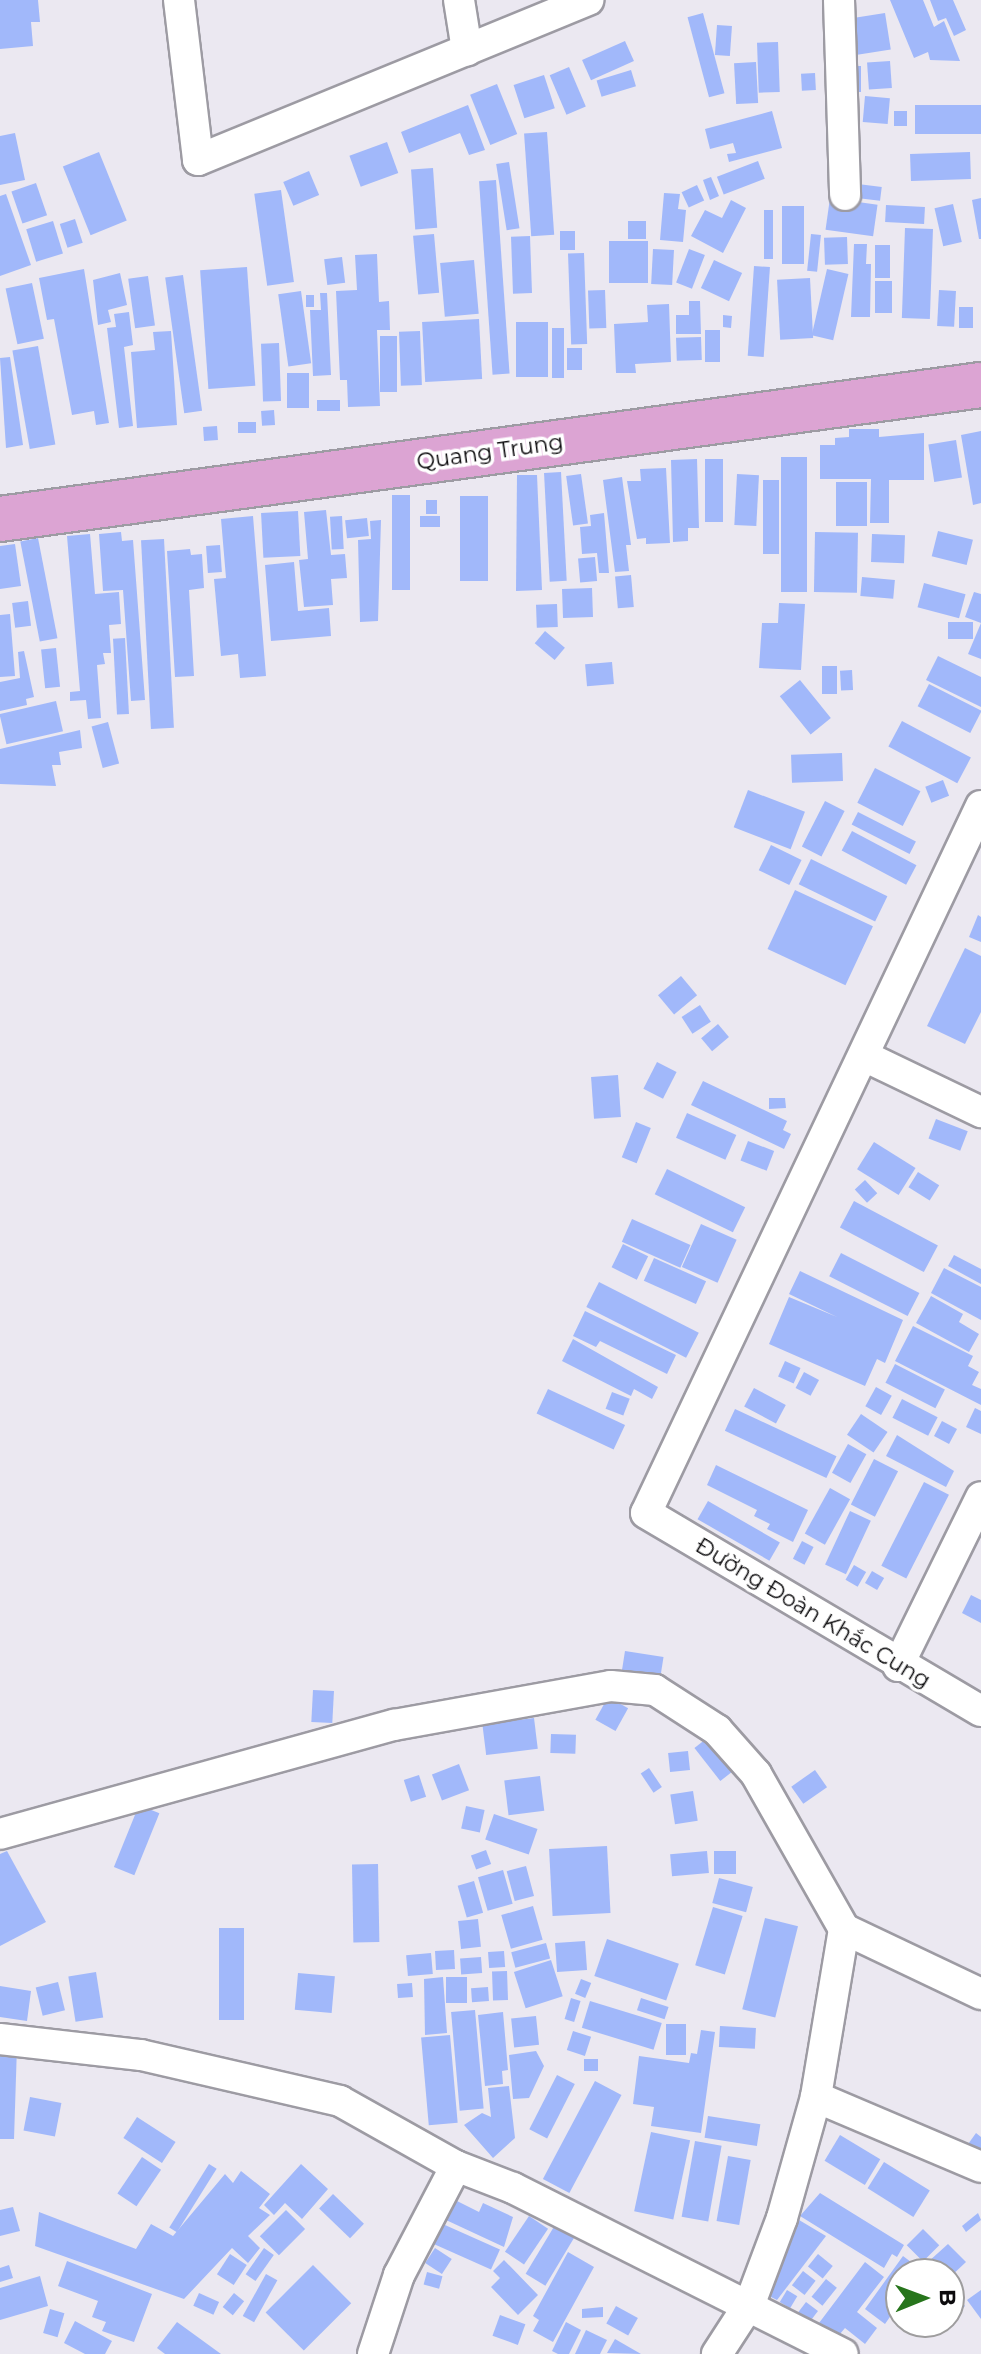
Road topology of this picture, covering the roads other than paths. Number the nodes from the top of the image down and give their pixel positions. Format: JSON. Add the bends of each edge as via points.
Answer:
{"nodes":[{"id":1,"x":179,"y":0,"type":"edge"},
{"id":2,"x":459,"y":0,"type":"edge"},
{"id":3,"x":589,"y":0,"type":"edge"},
{"id":4,"x":839,"y":0,"type":"edge"},
{"id":5,"x":467,"y":50,"type":"junction"},
{"id":6,"x":845,"y":195,"type":"dead end"},
{"id":7,"x":981,"y":385,"type":"edge"},
{"id":8,"x":0,"y":519,"type":"edge"},
{"id":9,"x":981,"y":806,"type":"edge"},
{"id":10,"x":864,"y":1056,"type":"junction"},
{"id":11,"x":981,"y":1112,"type":"edge"},
{"id":12,"x":981,"y":1497,"type":"edge"},
{"id":13,"x":898,"y":1666,"type":"junction"},
{"id":14,"x":981,"y":1711,"type":"edge"},
{"id":15,"x":0,"y":1834,"type":"edge"},
{"id":16,"x":844,"y":1929,"type":"junction"},
{"id":17,"x":981,"y":1994,"type":"edge"},
{"id":18,"x":0,"y":2039,"type":"edge"},
{"id":19,"x":816,"y":2097,"type":"junction"},
{"id":20,"x":456,"y":2166,"type":"junction"},
{"id":21,"x":981,"y":2167,"type":"edge"},
{"id":22,"x":750,"y":2303,"type":"junction"},
{"id":23,"x":373,"y":2354,"type":"edge"},
{"id":24,"x":717,"y":2354,"type":"edge"},
{"id":25,"x":843,"y":2354,"type":"edge"}],
"edges":[{"from":1,"to":5,"type":"street","via":[[198,160]]},
{"from":2,"to":5,"type":"street"},
{"from":3,"to":5,"type":"street"},
{"from":4,"to":6,"type":"street"},
{"from":7,"to":8,"type":"main road","name":"Quang Trung"},
{"from":9,"to":10,"type":"street"},
{"from":10,"to":11,"type":"street"},
{"from":10,"to":13,"type":"street","name":"Đường Đoàn Khắc Cung","via":[[646,1513]]},
{"from":12,"to":13,"type":"street"},
{"from":13,"to":14,"type":"street","name":"Đường Đoàn Khắc Cung"},
{"from":15,"to":16,"type":"street","via":[[394,1725],[611,1686],[655,1690],[717,1730],[756,1774]]},
{"from":16,"to":17,"type":"street"},
{"from":16,"to":19,"type":"street"},
{"from":18,"to":20,"type":"street","via":[[141,2055],[340,2101]]},
{"from":19,"to":21,"type":"street"},
{"from":19,"to":22,"type":"street","via":[[782,2218]]},
{"from":20,"to":22,"type":"street","via":[[513,2188]]},
{"from":20,"to":23,"type":"street","via":[[399,2275]]},
{"from":22,"to":24,"type":"street"},
{"from":22,"to":25,"type":"street"}]}
